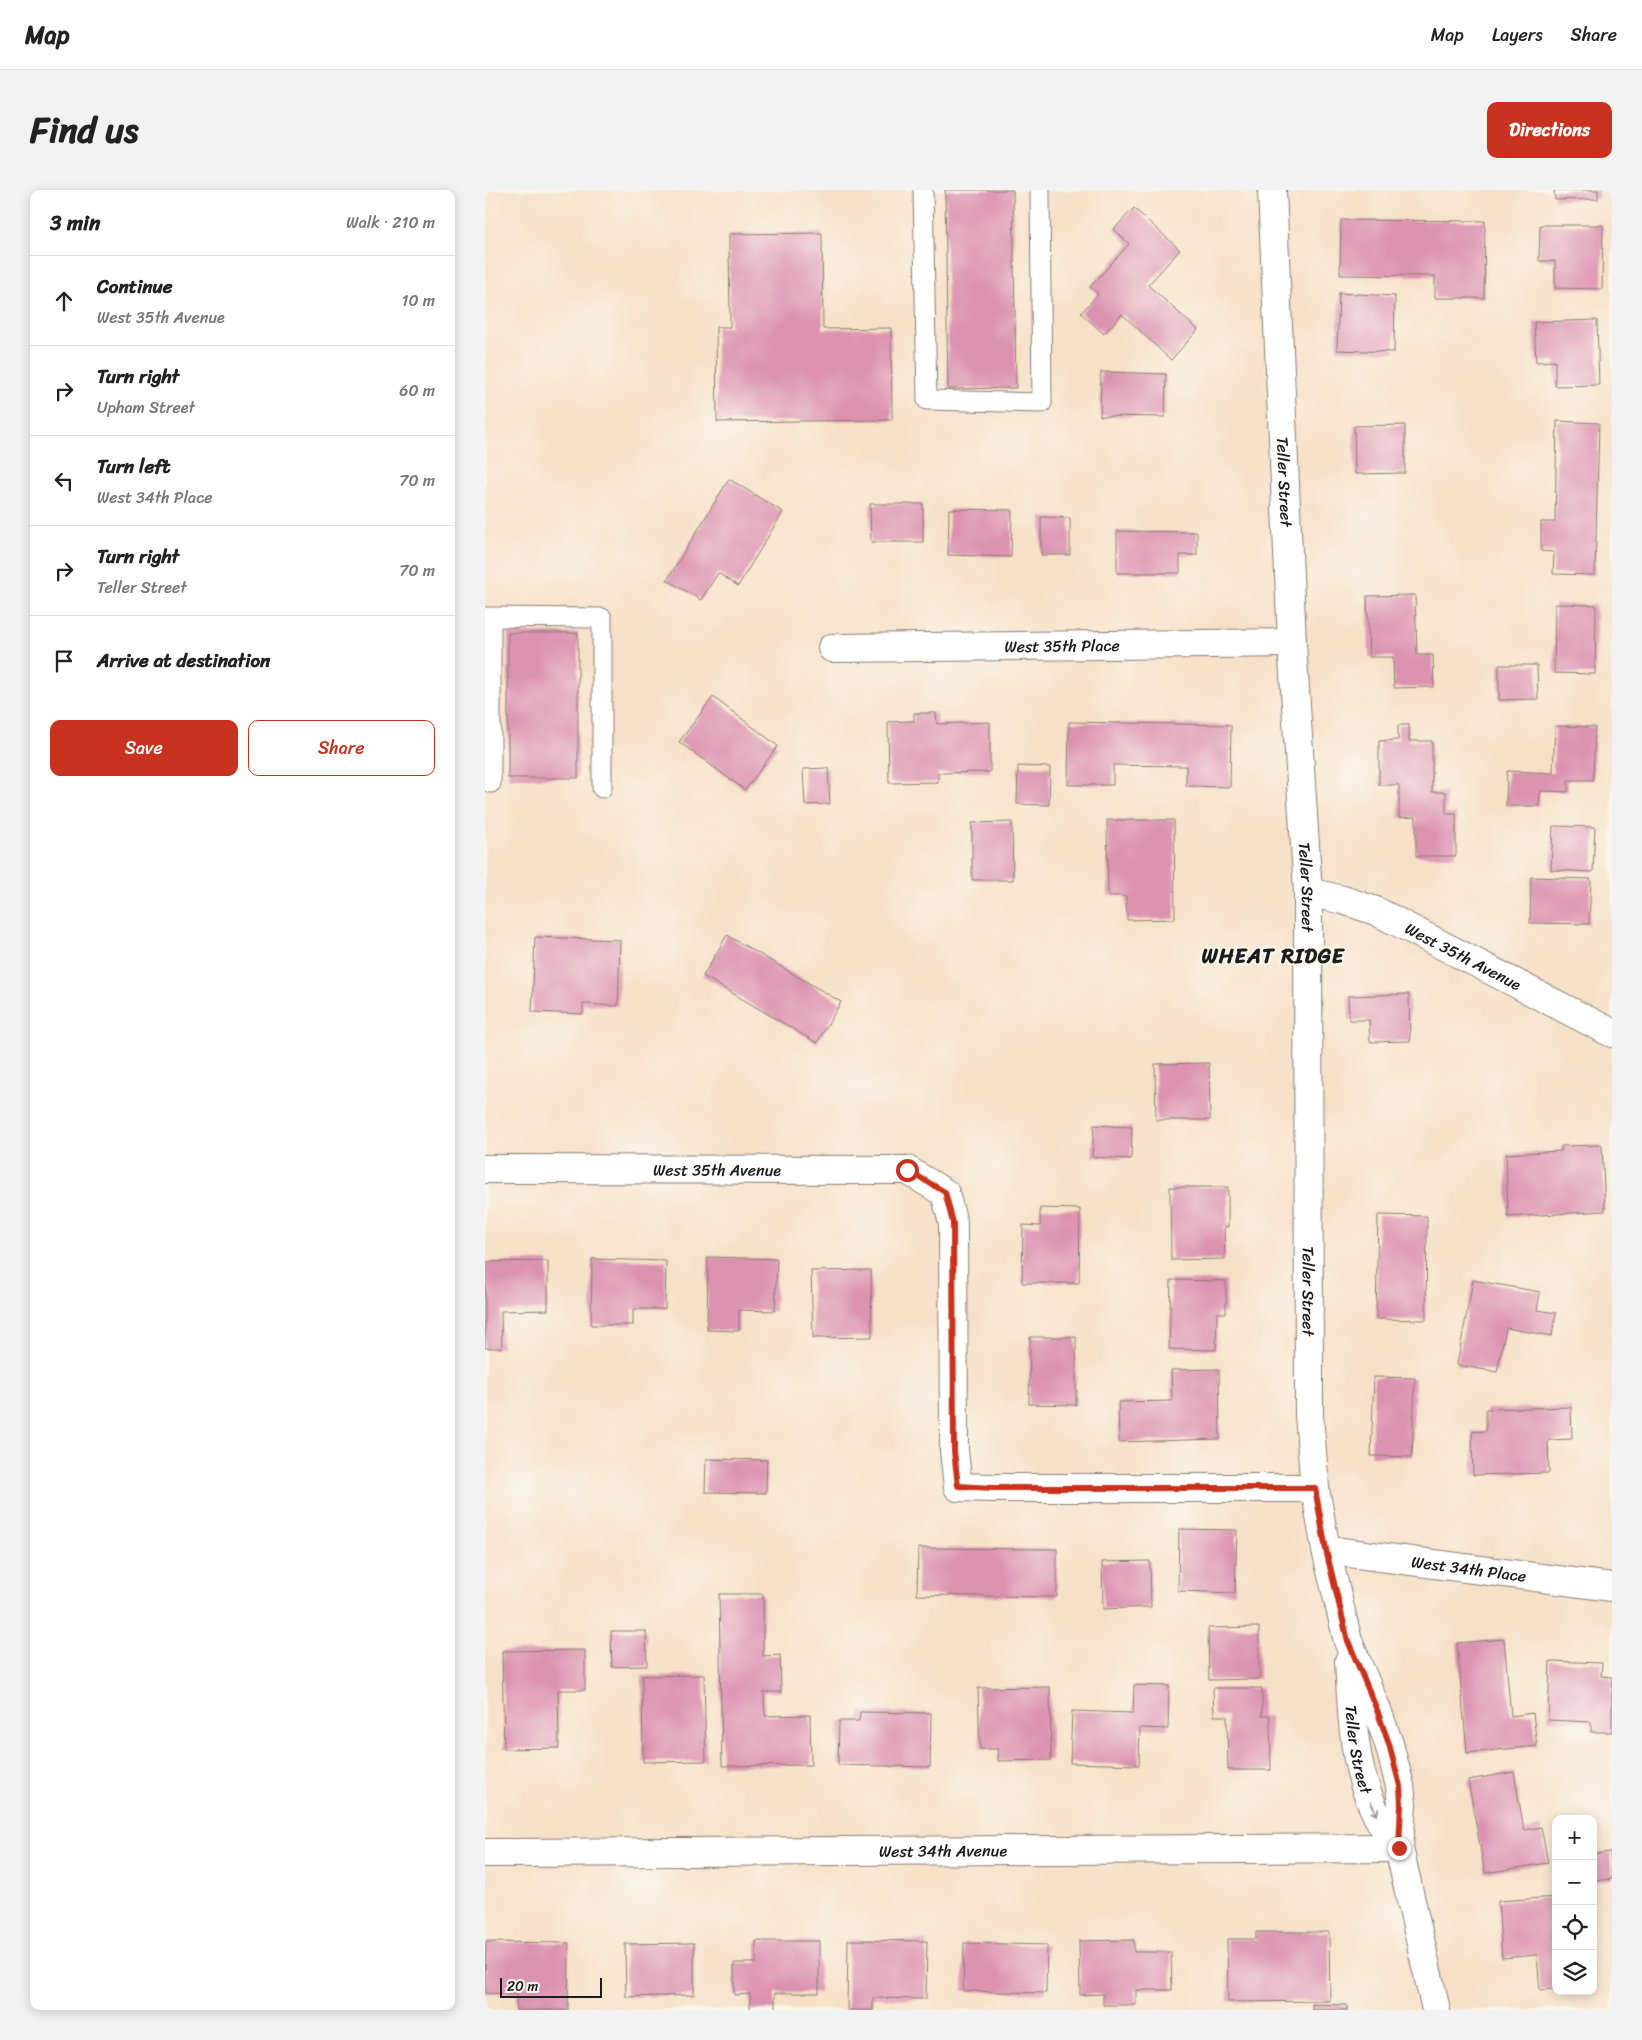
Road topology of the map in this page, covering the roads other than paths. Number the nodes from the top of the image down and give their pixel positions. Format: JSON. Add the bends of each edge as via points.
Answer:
{"nodes":[{"id":1,"x":923,"y":190,"type":"edge"},
{"id":2,"x":1040,"y":190,"type":"edge"},
{"id":3,"x":1273,"y":190,"type":"edge"},
{"id":4,"x":488,"y":618,"type":"edge"},
{"id":5,"x":1293,"y":643,"type":"junction"},
{"id":6,"x":832,"y":648,"type":"dead end"},
{"id":7,"x":491,"y":783,"type":"dead end"},
{"id":8,"x":603,"y":788,"type":"dead end"},
{"id":9,"x":1308,"y":892,"type":"junction"},
{"id":10,"x":1612,"y":1033,"type":"edge"},
{"id":11,"x":485,"y":1169,"type":"edge"},
{"id":12,"x":1315,"y":1488,"type":"junction"},
{"id":13,"x":1326,"y":1550,"type":"junction"},
{"id":14,"x":1612,"y":1587,"type":"edge"},
{"id":15,"x":1399,"y":1848,"type":"junction"},
{"id":16,"x":485,"y":1852,"type":"edge"},
{"id":17,"x":1436,"y":2010,"type":"edge"}],
"edges":[{"from":1,"to":2,"type":"lane","via":[[927,400],[1042,403]]},
{"from":3,"to":5,"type":"street","name":"Teller Street"},
{"from":4,"to":7,"type":"lane"},
{"from":4,"to":8,"type":"lane","via":[[602,618]]},
{"from":5,"to":6,"type":"street","name":"West 35th Place"},
{"from":5,"to":9,"type":"street","name":"Teller Street"},
{"from":9,"to":10,"type":"street","name":"West 35th Avenue","via":[[1376,911]]},
{"from":9,"to":12,"type":"street","name":"Teller Street","via":[[1309,1415]]},
{"from":11,"to":12,"type":"street","name":"West 35th Avenue","via":[[907,1170],[945,1192],[953,1223],[954,1451],[958,1486]]},
{"from":12,"to":13,"type":"street","name":"Teller Street"},
{"from":13,"to":14,"type":"street","name":"West 34th Place"},
{"from":13,"to":15,"type":"street","name":"Teller Street","via":[[1348,1641],[1377,1710],[1400,1786]]},
{"from":15,"to":16,"type":"street","name":"West 34th Avenue"},
{"from":15,"to":17,"type":"street","name":"Teller Street"}]}
